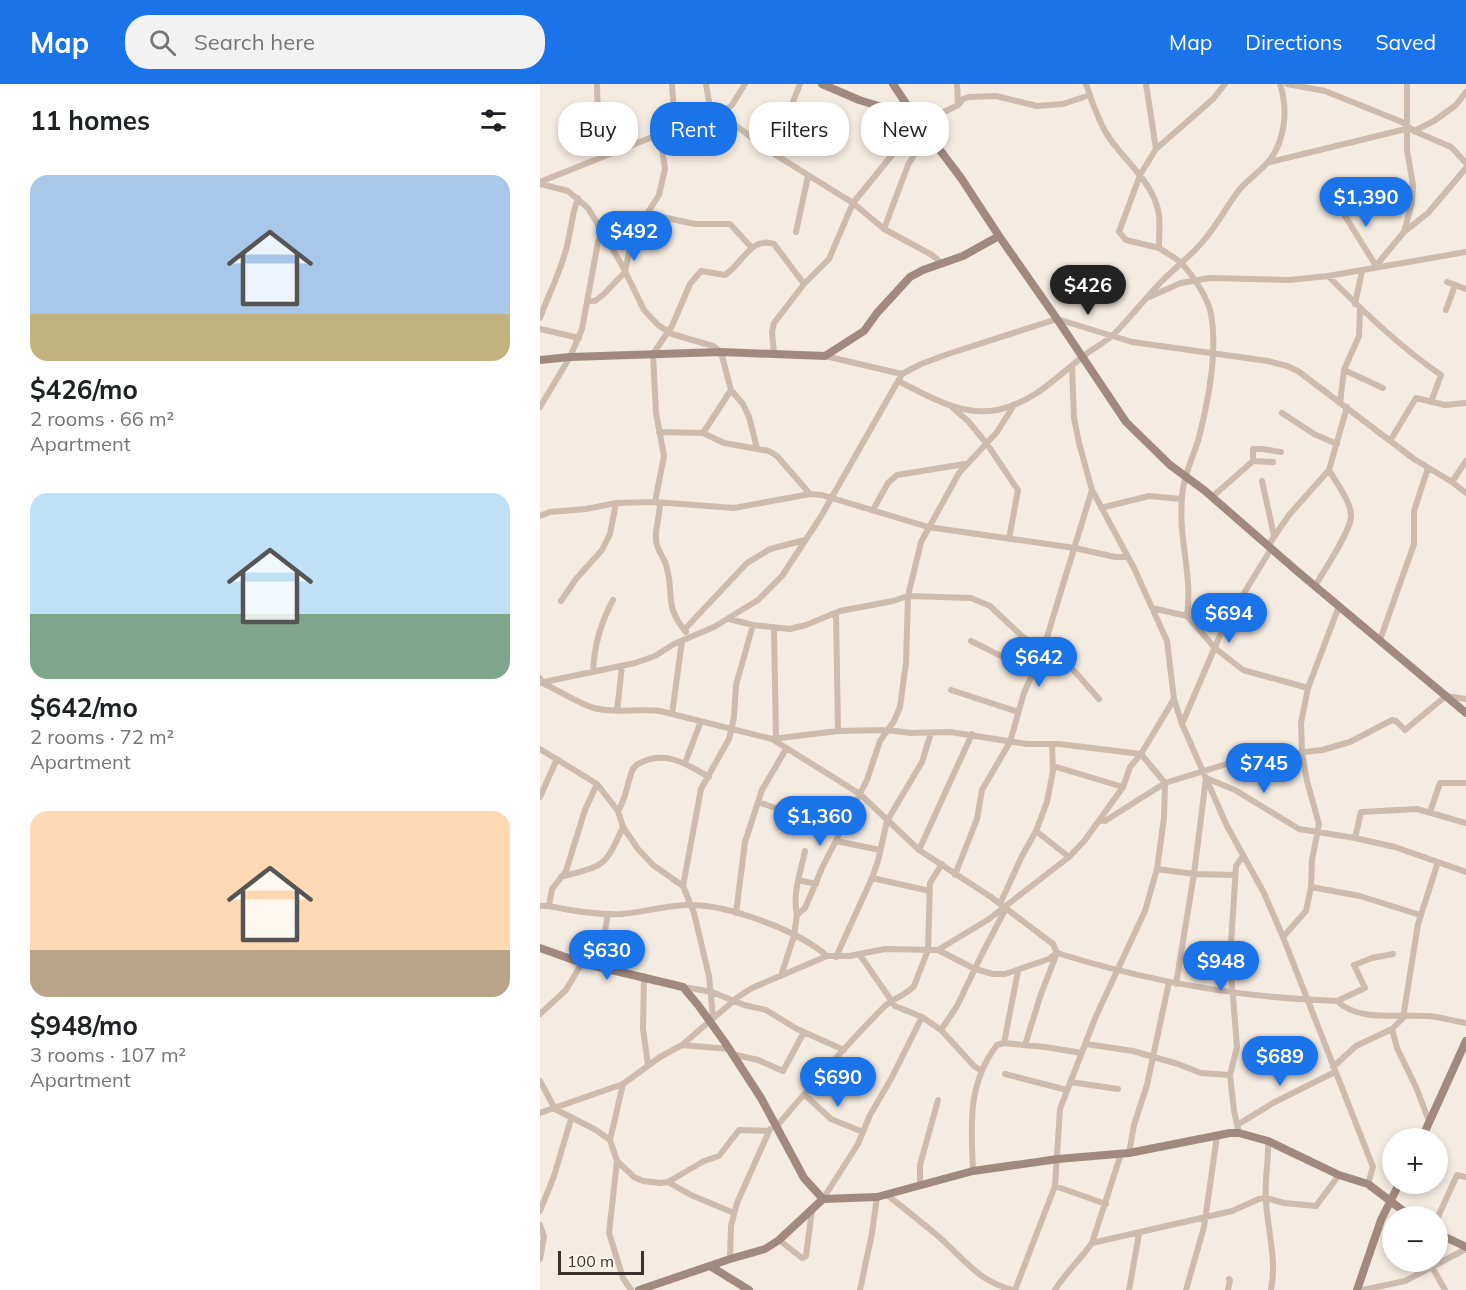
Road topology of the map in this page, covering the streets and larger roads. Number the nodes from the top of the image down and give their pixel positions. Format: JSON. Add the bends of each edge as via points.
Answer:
{"nodes":[{"id":1,"x":597,"y":84,"type":"edge"},
{"id":2,"x":672,"y":84,"type":"edge"},
{"id":3,"x":706,"y":84,"type":"edge"},
{"id":4,"x":745,"y":84,"type":"edge"},
{"id":5,"x":800,"y":84,"type":"edge"},
{"id":6,"x":822,"y":84,"type":"edge"},
{"id":7,"x":893,"y":84,"type":"edge"},
{"id":8,"x":957,"y":84,"type":"edge"},
{"id":9,"x":1086,"y":84,"type":"edge"},
{"id":10,"x":1146,"y":84,"type":"edge"},
{"id":11,"x":1225,"y":84,"type":"edge"},
{"id":12,"x":1280,"y":84,"type":"edge"},
{"id":13,"x":1287,"y":84,"type":"edge"},
{"id":14,"x":1407,"y":84,"type":"edge"},
{"id":15,"x":1466,"y":92,"type":"edge"},
{"id":16,"x":1090,"y":95,"type":"junction"},
{"id":17,"x":597,"y":102,"type":"edge"},
{"id":18,"x":673,"y":102,"type":"edge"},
{"id":19,"x":711,"y":102,"type":"edge"},
{"id":20,"x":734,"y":102,"type":"edge"},
{"id":21,"x":793,"y":102,"type":"edge"},
{"id":22,"x":865,"y":102,"type":"edge"},
{"id":23,"x":905,"y":102,"type":"edge"},
{"id":24,"x":958,"y":105,"type":"junction"},
{"id":25,"x":949,"y":110,"type":"edge"},
{"id":26,"x":737,"y":126,"type":"edge"},
{"id":27,"x":1406,"y":127,"type":"junction"},
{"id":28,"x":1414,"y":131,"type":"junction"},
{"id":29,"x":1156,"y":148,"type":"junction"},
{"id":30,"x":604,"y":156,"type":"edge"},
{"id":31,"x":663,"y":156,"type":"edge"},
{"id":32,"x":891,"y":156,"type":"edge"},
{"id":33,"x":913,"y":156,"type":"edge"},
{"id":34,"x":944,"y":156,"type":"edge"},
{"id":35,"x":1270,"y":162,"type":"junction"},
{"id":36,"x":1466,"y":163,"type":"edge"},
{"id":37,"x":1466,"y":168,"type":"edge"},
{"id":38,"x":1140,"y":175,"type":"junction"},
{"id":39,"x":808,"y":176,"type":"junction"},
{"id":40,"x":540,"y":183,"type":"edge"},
{"id":41,"x":578,"y":198,"type":"junction"},
{"id":42,"x":853,"y":203,"type":"junction"},
{"id":43,"x":1337,"y":203,"type":"dead end"},
{"id":44,"x":648,"y":214,"type":"junction"},
{"id":45,"x":884,"y":228,"type":"junction"},
{"id":46,"x":796,"y":232,"type":"dead end"},
{"id":47,"x":1404,"y":232,"type":"junction"},
{"id":48,"x":603,"y":233,"type":"junction"},
{"id":49,"x":999,"y":236,"type":"junction"},
{"id":50,"x":752,"y":248,"type":"junction"},
{"id":51,"x":1159,"y":248,"type":"junction"},
{"id":52,"x":1466,"y":252,"type":"edge"},
{"id":53,"x":1181,"y":263,"type":"junction"},
{"id":54,"x":943,"y":264,"type":"junction"},
{"id":55,"x":1375,"y":267,"type":"junction"},
{"id":56,"x":1362,"y":271,"type":"junction"},
{"id":57,"x":626,"y":272,"type":"junction"},
{"id":58,"x":1328,"y":276,"type":"junction"},
{"id":59,"x":1194,"y":280,"type":"junction"},
{"id":60,"x":1448,"y":282,"type":"dead end"},
{"id":61,"x":804,"y":284,"type":"junction"},
{"id":62,"x":1455,"y":285,"type":"junction"},
{"id":63,"x":1466,"y":289,"type":"edge"},
{"id":64,"x":1147,"y":298,"type":"junction"},
{"id":65,"x":588,"y":301,"type":"junction"},
{"id":66,"x":1358,"y":307,"type":"junction"},
{"id":67,"x":1446,"y":309,"type":"dead end"},
{"id":68,"x":540,"y":318,"type":"edge"},
{"id":69,"x":1057,"y":318,"type":"junction"},
{"id":70,"x":540,"y":329,"type":"edge"},
{"id":71,"x":668,"y":332,"type":"junction"},
{"id":72,"x":1112,"y":336,"type":"junction"},
{"id":73,"x":579,"y":338,"type":"junction"},
{"id":74,"x":692,"y":340,"type":"junction"},
{"id":75,"x":721,"y":352,"type":"junction"},
{"id":76,"x":690,"y":353,"type":"junction"},
{"id":77,"x":653,"y":354,"type":"junction"},
{"id":78,"x":774,"y":354,"type":"junction"},
{"id":79,"x":1213,"y":355,"type":"junction"},
{"id":80,"x":825,"y":356,"type":"junction"},
{"id":81,"x":1083,"y":356,"type":"junction"},
{"id":82,"x":570,"y":357,"type":"junction"},
{"id":83,"x":540,"y":360,"type":"edge"},
{"id":84,"x":1072,"y":366,"type":"junction"},
{"id":85,"x":1344,"y":370,"type":"junction"},
{"id":86,"x":903,"y":374,"type":"junction"},
{"id":87,"x":898,"y":381,"type":"junction"},
{"id":88,"x":1383,"y":388,"type":"dead end"},
{"id":89,"x":731,"y":390,"type":"junction"},
{"id":90,"x":1431,"y":402,"type":"junction"},
{"id":91,"x":1466,"y":403,"type":"edge"},
{"id":92,"x":1340,"y":404,"type":"junction"},
{"id":93,"x":1014,"y":405,"type":"junction"},
{"id":94,"x":952,"y":406,"type":"junction"},
{"id":95,"x":540,"y":407,"type":"edge"},
{"id":96,"x":1347,"y":407,"type":"junction"},
{"id":97,"x":1282,"y":413,"type":"dead end"},
{"id":98,"x":659,"y":432,"type":"junction"},
{"id":99,"x":703,"y":433,"type":"junction"},
{"id":100,"x":1390,"y":441,"type":"junction"},
{"id":101,"x":987,"y":444,"type":"junction"},
{"id":102,"x":1337,"y":444,"type":"junction"},
{"id":103,"x":757,"y":448,"type":"junction"},
{"id":104,"x":1281,"y":453,"type":"dead end"},
{"id":105,"x":1253,"y":461,"type":"junction"},
{"id":106,"x":1466,"y":461,"type":"edge"},
{"id":107,"x":1272,"y":462,"type":"dead end"},
{"id":108,"x":966,"y":464,"type":"junction"},
{"id":109,"x":1428,"y":468,"type":"junction"},
{"id":110,"x":1329,"y":470,"type":"junction"},
{"id":111,"x":1186,"y":477,"type":"junction"},
{"id":112,"x":1262,"y":481,"type":"dead end"},
{"id":113,"x":1452,"y":482,"type":"junction"},
{"id":114,"x":1092,"y":490,"type":"junction"},
{"id":115,"x":1466,"y":493,"type":"edge"},
{"id":116,"x":810,"y":494,"type":"junction"},
{"id":117,"x":1212,"y":496,"type":"junction"},
{"id":118,"x":831,"y":497,"type":"junction"},
{"id":119,"x":1181,"y":499,"type":"junction"},
{"id":120,"x":658,"y":502,"type":"junction"},
{"id":121,"x":616,"y":503,"type":"junction"},
{"id":122,"x":1101,"y":508,"type":"junction"},
{"id":123,"x":873,"y":510,"type":"junction"},
{"id":124,"x":540,"y":516,"type":"edge"},
{"id":125,"x":928,"y":528,"type":"junction"},
{"id":126,"x":1274,"y":536,"type":"junction"},
{"id":127,"x":1009,"y":539,"type":"junction"},
{"id":128,"x":805,"y":540,"type":"junction"},
{"id":129,"x":1075,"y":548,"type":"junction"},
{"id":130,"x":1270,"y":548,"type":"junction"},
{"id":131,"x":1128,"y":557,"type":"junction"},
{"id":132,"x":1315,"y":586,"type":"junction"},
{"id":133,"x":908,"y":596,"type":"junction"},
{"id":134,"x":613,"y":600,"type":"dead end"},
{"id":135,"x":561,"y":601,"type":"dead end"},
{"id":136,"x":1339,"y":606,"type":"junction"},
{"id":137,"x":1152,"y":609,"type":"junction"},
{"id":138,"x":836,"y":613,"type":"junction"},
{"id":139,"x":1187,"y":616,"type":"junction"},
{"id":140,"x":729,"y":619,"type":"junction"},
{"id":141,"x":753,"y":625,"type":"junction"},
{"id":142,"x":774,"y":628,"type":"junction"},
{"id":143,"x":684,"y":630,"type":"junction"},
{"id":144,"x":690,"y":638,"type":"junction"},
{"id":145,"x":1380,"y":640,"type":"junction"},
{"id":146,"x":682,"y":641,"type":"junction"},
{"id":147,"x":971,"y":641,"type":"dead end"},
{"id":148,"x":1215,"y":648,"type":"junction"},
{"id":149,"x":1043,"y":650,"type":"junction"},
{"id":150,"x":622,"y":666,"type":"junction"},
{"id":151,"x":593,"y":672,"type":"junction"},
{"id":152,"x":1033,"y":672,"type":"junction"},
{"id":153,"x":541,"y":682,"type":"edge"},
{"id":154,"x":1308,"y":688,"type":"junction"},
{"id":155,"x":951,"y":690,"type":"dead end"},
{"id":156,"x":1446,"y":696,"type":"junction"},
{"id":157,"x":1099,"y":699,"type":"dead end"},
{"id":158,"x":1174,"y":699,"type":"junction"},
{"id":159,"x":1466,"y":699,"type":"edge"},
{"id":160,"x":617,"y":711,"type":"junction"},
{"id":161,"x":1018,"y":712,"type":"junction"},
{"id":162,"x":1466,"y":713,"type":"edge"},
{"id":163,"x":672,"y":714,"type":"junction"},
{"id":164,"x":701,"y":721,"type":"junction"},
{"id":165,"x":1182,"y":724,"type":"junction"},
{"id":166,"x":732,"y":728,"type":"junction"},
{"id":167,"x":838,"y":730,"type":"junction"},
{"id":168,"x":887,"y":730,"type":"junction"},
{"id":169,"x":931,"y":733,"type":"junction"},
{"id":170,"x":972,"y":735,"type":"junction"},
{"id":171,"x":774,"y":738,"type":"junction"},
{"id":172,"x":1010,"y":742,"type":"junction"},
{"id":173,"x":1052,"y":744,"type":"junction"},
{"id":174,"x":540,"y":748,"type":"edge"},
{"id":175,"x":786,"y":749,"type":"junction"},
{"id":176,"x":1302,"y":753,"type":"junction"},
{"id":177,"x":1141,"y":754,"type":"junction"},
{"id":178,"x":557,"y":759,"type":"junction"},
{"id":179,"x":685,"y":764,"type":"junction"},
{"id":180,"x":1053,"y":766,"type":"junction"},
{"id":181,"x":1205,"y":775,"type":"junction"},
{"id":182,"x":709,"y":777,"type":"junction"},
{"id":183,"x":1165,"y":783,"type":"junction"},
{"id":184,"x":1466,"y":783,"type":"edge"},
{"id":185,"x":597,"y":784,"type":"junction"},
{"id":186,"x":1123,"y":787,"type":"junction"},
{"id":187,"x":860,"y":794,"type":"junction"},
{"id":188,"x":540,"y":797,"type":"edge"},
{"id":189,"x":758,"y":802,"type":"junction"},
{"id":190,"x":618,"y":811,"type":"junction"},
{"id":191,"x":1430,"y":812,"type":"junction"},
{"id":192,"x":801,"y":817,"type":"dead end"},
{"id":193,"x":1100,"y":820,"type":"junction"},
{"id":194,"x":887,"y":821,"type":"junction"},
{"id":195,"x":1466,"y":823,"type":"edge"},
{"id":196,"x":623,"y":827,"type":"junction"},
{"id":197,"x":1036,"y":831,"type":"junction"},
{"id":198,"x":1316,"y":832,"type":"junction"},
{"id":199,"x":1355,"y":837,"type":"junction"},
{"id":200,"x":836,"y":841,"type":"junction"},
{"id":201,"x":880,"y":850,"type":"junction"},
{"id":202,"x":919,"y":850,"type":"junction"},
{"id":203,"x":805,"y":851,"type":"dead end"},
{"id":204,"x":1243,"y":855,"type":"junction"},
{"id":205,"x":1070,"y":857,"type":"junction"},
{"id":206,"x":1438,"y":862,"type":"junction"},
{"id":207,"x":942,"y":864,"type":"junction"},
{"id":208,"x":1157,"y":868,"type":"junction"},
{"id":209,"x":1466,"y":872,"type":"edge"},
{"id":210,"x":1194,"y":874,"type":"junction"},
{"id":211,"x":955,"y":875,"type":"junction"},
{"id":212,"x":1235,"y":875,"type":"junction"},
{"id":213,"x":561,"y":877,"type":"junction"},
{"id":214,"x":872,"y":878,"type":"junction"},
{"id":215,"x":798,"y":880,"type":"junction"},
{"id":216,"x":816,"y":884,"type":"junction"},
{"id":217,"x":683,"y":886,"type":"junction"},
{"id":218,"x":1311,"y":887,"type":"junction"},
{"id":219,"x":930,"y":891,"type":"junction"},
{"id":220,"x":691,"y":905,"type":"junction"},
{"id":221,"x":540,"y":906,"type":"edge"},
{"id":222,"x":549,"y":906,"type":"junction"},
{"id":223,"x":1003,"y":907,"type":"junction"},
{"id":224,"x":736,"y":913,"type":"junction"},
{"id":225,"x":608,"y":914,"type":"junction"},
{"id":226,"x":797,"y":915,"type":"junction"},
{"id":227,"x":1419,"y":915,"type":"junction"},
{"id":228,"x":794,"y":936,"type":"junction"},
{"id":229,"x":1283,"y":937,"type":"junction"},
{"id":230,"x":540,"y":948,"type":"edge"},
{"id":231,"x":928,"y":950,"type":"junction"},
{"id":232,"x":938,"y":950,"type":"junction"},
{"id":233,"x":1057,"y":953,"type":"junction"},
{"id":234,"x":1393,"y":954,"type":"dead end"},
{"id":235,"x":860,"y":955,"type":"junction"},
{"id":236,"x":827,"y":956,"type":"junction"},
{"id":237,"x":836,"y":957,"type":"junction"},
{"id":238,"x":582,"y":963,"type":"junction"},
{"id":239,"x":598,"y":966,"type":"junction"},
{"id":240,"x":975,"y":969,"type":"junction"},
{"id":241,"x":1119,"y":969,"type":"junction"},
{"id":242,"x":1018,"y":971,"type":"junction"},
{"id":243,"x":644,"y":976,"type":"junction"},
{"id":244,"x":781,"y":976,"type":"junction"},
{"id":245,"x":1172,"y":983,"type":"junction"},
{"id":246,"x":683,"y":987,"type":"junction"},
{"id":247,"x":1233,"y":991,"type":"junction"},
{"id":248,"x":709,"y":992,"type":"junction"},
{"id":249,"x":1306,"y":999,"type":"junction"},
{"id":250,"x":890,"y":1000,"type":"junction"},
{"id":251,"x":732,"y":1001,"type":"junction"},
{"id":252,"x":1337,"y":1001,"type":"junction"},
{"id":253,"x":540,"y":1014,"type":"edge"},
{"id":254,"x":1404,"y":1015,"type":"junction"},
{"id":255,"x":922,"y":1017,"type":"junction"},
{"id":256,"x":711,"y":1018,"type":"junction"},
{"id":257,"x":1466,"y":1023,"type":"edge"},
{"id":258,"x":1392,"y":1029,"type":"junction"},
{"id":259,"x":941,"y":1030,"type":"junction"},
{"id":260,"x":804,"y":1032,"type":"junction"},
{"id":261,"x":1466,"y":1041,"type":"edge"},
{"id":262,"x":1004,"y":1043,"type":"junction"},
{"id":263,"x":1086,"y":1044,"type":"junction"},
{"id":264,"x":682,"y":1045,"type":"junction"},
{"id":265,"x":1025,"y":1045,"type":"junction"},
{"id":266,"x":844,"y":1050,"type":"junction"},
{"id":267,"x":730,"y":1052,"type":"junction"},
{"id":268,"x":1082,"y":1053,"type":"junction"},
{"id":269,"x":1153,"y":1056,"type":"junction"},
{"id":270,"x":648,"y":1065,"type":"junction"},
{"id":271,"x":1334,"y":1070,"type":"junction"},
{"id":272,"x":982,"y":1071,"type":"junction"},
{"id":273,"x":1005,"y":1074,"type":"dead end"},
{"id":274,"x":1230,"y":1075,"type":"junction"},
{"id":275,"x":540,"y":1081,"type":"edge"},
{"id":276,"x":1070,"y":1082,"type":"junction"},
{"id":277,"x":623,"y":1084,"type":"junction"},
{"id":278,"x":1118,"y":1089,"type":"dead end"},
{"id":279,"x":1067,"y":1090,"type":"junction"},
{"id":280,"x":805,"y":1095,"type":"junction"},
{"id":281,"x":938,"y":1100,"type":"dead end"},
{"id":282,"x":555,"y":1109,"type":"junction"},
{"id":283,"x":540,"y":1113,"type":"edge"},
{"id":284,"x":571,"y":1119,"type":"junction"},
{"id":285,"x":1429,"y":1121,"type":"junction"},
{"id":286,"x":773,"y":1127,"type":"junction"},
{"id":287,"x":1426,"y":1128,"type":"edge"},
{"id":288,"x":1238,"y":1129,"type":"junction"},
{"id":289,"x":862,"y":1132,"type":"junction"},
{"id":290,"x":1217,"y":1136,"type":"junction"},
{"id":291,"x":610,"y":1140,"type":"junction"},
{"id":292,"x":1268,"y":1141,"type":"junction"},
{"id":293,"x":1125,"y":1154,"type":"junction"},
{"id":294,"x":1058,"y":1159,"type":"junction"},
{"id":295,"x":617,"y":1161,"type":"junction"},
{"id":296,"x":973,"y":1171,"type":"junction"},
{"id":297,"x":1339,"y":1175,"type":"junction"},
{"id":298,"x":1466,"y":1177,"type":"edge"},
{"id":299,"x":668,"y":1182,"type":"junction"},
{"id":300,"x":1368,"y":1184,"type":"junction"},
{"id":301,"x":920,"y":1185,"type":"junction"},
{"id":302,"x":1055,"y":1186,"type":"junction"},
{"id":303,"x":543,"y":1193,"type":"edge"},
{"id":304,"x":1394,"y":1194,"type":"edge"},
{"id":305,"x":887,"y":1195,"type":"junction"},
{"id":306,"x":877,"y":1197,"type":"junction"},
{"id":307,"x":823,"y":1198,"type":"junction"},
{"id":308,"x":1266,"y":1198,"type":"junction"},
{"id":309,"x":1391,"y":1200,"type":"junction"},
{"id":310,"x":1106,"y":1204,"type":"junction"},
{"id":311,"x":1397,"y":1206,"type":"edge"},
{"id":312,"x":1443,"y":1206,"type":"edge"},
{"id":313,"x":812,"y":1210,"type":"junction"},
{"id":314,"x":540,"y":1211,"type":"edge"},
{"id":315,"x":734,"y":1213,"type":"junction"},
{"id":316,"x":1206,"y":1217,"type":"junction"},
{"id":317,"x":540,"y":1226,"type":"edge"},
{"id":318,"x":1139,"y":1234,"type":"junction"},
{"id":319,"x":1448,"y":1239,"type":"edge"},
{"id":320,"x":779,"y":1240,"type":"junction"},
{"id":321,"x":1092,"y":1243,"type":"junction"},
{"id":322,"x":1466,"y":1248,"type":"edge"},
{"id":323,"x":1448,"y":1256,"type":"edge"},
{"id":324,"x":730,"y":1258,"type":"junction"},
{"id":325,"x":540,"y":1259,"type":"edge"},
{"id":326,"x":710,"y":1266,"type":"junction"},
{"id":327,"x":1418,"y":1272,"type":"edge"},
{"id":328,"x":1435,"y":1272,"type":"edge"},
{"id":329,"x":1229,"y":1279,"type":"dead end"},
{"id":330,"x":1373,"y":1289,"type":"edge"},
{"id":331,"x":631,"y":1290,"type":"edge"},
{"id":332,"x":639,"y":1290,"type":"edge"},
{"id":333,"x":749,"y":1290,"type":"edge"},
{"id":334,"x":860,"y":1290,"type":"edge"},
{"id":335,"x":1013,"y":1290,"type":"edge"},
{"id":336,"x":1055,"y":1290,"type":"edge"},
{"id":337,"x":1129,"y":1290,"type":"edge"},
{"id":338,"x":1186,"y":1290,"type":"edge"},
{"id":339,"x":1228,"y":1290,"type":"edge"},
{"id":340,"x":1271,"y":1290,"type":"edge"},
{"id":341,"x":1358,"y":1290,"type":"edge"},
{"id":342,"x":1363,"y":1290,"type":"edge"},
{"id":343,"x":1445,"y":1290,"type":"edge"}],
"edges":[{"from":1,"to":17,"type":"street"},
{"from":2,"to":18,"type":"street"},
{"from":3,"to":19,"type":"street"},
{"from":4,"to":20,"type":"street"},
{"from":5,"to":21,"type":"street"},
{"from":6,"to":22,"type":"street"},
{"from":7,"to":23,"type":"street"},
{"from":8,"to":24,"type":"street"},
{"from":9,"to":16,"type":"street"},
{"from":10,"to":29,"type":"street"},
{"from":11,"to":29,"type":"street"},
{"from":12,"to":35,"type":"street","via":[[1285,117]]},
{"from":13,"to":27,"type":"street","via":[[1325,92]]},
{"from":14,"to":27,"type":"street"},
{"from":15,"to":28,"type":"street","via":[[1456,105]]},
{"from":16,"to":24,"type":"street","via":[[1063,104],[1037,106],[988,96],[963,99]]},
{"from":16,"to":38,"type":"street","via":[[1109,138]]},
{"from":24,"to":25,"type":"street"},
{"from":26,"to":39,"type":"street"},
{"from":27,"to":28,"type":"street"},
{"from":27,"to":35,"type":"street"},
{"from":27,"to":47,"type":"street","via":[[1413,185]]},
{"from":28,"to":36,"type":"street","via":[[1451,147]]},
{"from":29,"to":38,"type":"street"},
{"from":30,"to":40,"type":"street"},
{"from":31,"to":44,"type":"street","via":[[663,182]]},
{"from":32,"to":42,"type":"street"},
{"from":33,"to":45,"type":"street"},
{"from":34,"to":49,"type":"street"},
{"from":35,"to":53,"type":"street","via":[[1241,189],[1204,240]]},
{"from":37,"to":47,"type":"street","via":[[1428,213]]},
{"from":38,"to":51,"type":"street","via":[[1157,205]]},
{"from":38,"to":51,"type":"street","via":[[1119,232],[1126,240]]},
{"from":39,"to":42,"type":"street"},
{"from":39,"to":46,"type":"street"},
{"from":40,"to":41,"type":"street"},
{"from":41,"to":48,"type":"street"},
{"from":41,"to":68,"type":"street","via":[[562,265]]},
{"from":42,"to":45,"type":"street"},
{"from":42,"to":61,"type":"street","via":[[829,259]]},
{"from":43,"to":55,"type":"street"},
{"from":44,"to":50,"type":"street","via":[[695,224],[730,224]]},
{"from":44,"to":57,"type":"street","via":[[632,237]]},
{"from":45,"to":54,"type":"street"},
{"from":47,"to":55,"type":"street"},
{"from":48,"to":57,"type":"street"},
{"from":48,"to":65,"type":"street"},
{"from":49,"to":54,"type":"street"},
{"from":49,"to":69,"type":"street"},
{"from":50,"to":61,"type":"street","via":[[761,242],[774,244]]},
{"from":50,"to":71,"type":"street","via":[[725,275],[701,271],[697,274]]},
{"from":51,"to":53,"type":"street"},
{"from":52,"to":55,"type":"street"},
{"from":53,"to":59,"type":"street"},
{"from":53,"to":64,"type":"street"},
{"from":54,"to":80,"type":"street","via":[[910,277],[864,331]]},
{"from":55,"to":56,"type":"street"},
{"from":56,"to":58,"type":"street"},
{"from":56,"to":66,"type":"street"},
{"from":57,"to":65,"type":"street","via":[[604,294]]},
{"from":57,"to":71,"type":"street","via":[[644,310]]},
{"from":58,"to":59,"type":"street"},
{"from":58,"to":66,"type":"street"},
{"from":59,"to":64,"type":"street"},
{"from":59,"to":79,"type":"street","via":[[1212,316]]},
{"from":60,"to":62,"type":"street"},
{"from":61,"to":78,"type":"street","via":[[772,326]]},
{"from":62,"to":63,"type":"street"},
{"from":62,"to":67,"type":"street"},
{"from":64,"to":72,"type":"street"},
{"from":65,"to":73,"type":"street"},
{"from":66,"to":85,"type":"street","via":[[1359,336]]},
{"from":66,"to":90,"type":"street","via":[[1441,375]]},
{"from":69,"to":72,"type":"street"},
{"from":69,"to":81,"type":"street"},
{"from":69,"to":86,"type":"street","via":[[948,354]]},
{"from":70,"to":73,"type":"street"},
{"from":71,"to":74,"type":"street"},
{"from":71,"to":77,"type":"street"},
{"from":72,"to":79,"type":"street"},
{"from":72,"to":81,"type":"street"},
{"from":73,"to":82,"type":"street"},
{"from":74,"to":75,"type":"street"},
{"from":74,"to":76,"type":"street"},
{"from":75,"to":76,"type":"street"},
{"from":75,"to":78,"type":"street"},
{"from":75,"to":89,"type":"street"},
{"from":76,"to":77,"type":"street"},
{"from":77,"to":82,"type":"street"},
{"from":77,"to":98,"type":"street"},
{"from":78,"to":80,"type":"street"},
{"from":79,"to":92,"type":"street","via":[[1287,366]]},
{"from":79,"to":111,"type":"street","via":[[1201,429]]},
{"from":80,"to":86,"type":"street"},
{"from":81,"to":84,"type":"street"},
{"from":81,"to":111,"type":"street","via":[[1126,422]]},
{"from":82,"to":83,"type":"street"},
{"from":82,"to":95,"type":"street"},
{"from":84,"to":93,"type":"street","via":[[1042,391]]},
{"from":84,"to":114,"type":"street","via":[[1074,418]]},
{"from":85,"to":88,"type":"street"},
{"from":85,"to":92,"type":"street"},
{"from":86,"to":87,"type":"street"},
{"from":87,"to":94,"type":"street"},
{"from":87,"to":118,"type":"street"},
{"from":89,"to":99,"type":"street"},
{"from":89,"to":103,"type":"street","via":[[749,417]]},
{"from":90,"to":91,"type":"street"},
{"from":90,"to":100,"type":"street","via":[[1416,398]]},
{"from":92,"to":96,"type":"street"},
{"from":93,"to":94,"type":"street","via":[[989,411]]},
{"from":93,"to":101,"type":"street"},
{"from":94,"to":101,"type":"street"},
{"from":96,"to":100,"type":"street"},
{"from":96,"to":102,"type":"street"},
{"from":97,"to":102,"type":"street"},
{"from":98,"to":99,"type":"street"},
{"from":98,"to":120,"type":"street","via":[[664,456]]},
{"from":99,"to":103,"type":"street","via":[[724,443]]},
{"from":100,"to":109,"type":"street"},
{"from":101,"to":108,"type":"street"},
{"from":101,"to":127,"type":"street","via":[[1018,490]]},
{"from":102,"to":110,"type":"street"},
{"from":103,"to":116,"type":"street","via":[[777,456]]},
{"from":104,"to":105,"type":"street","via":[[1253,449]]},
{"from":105,"to":107,"type":"street"},
{"from":105,"to":117,"type":"street"},
{"from":106,"to":113,"type":"street"},
{"from":108,"to":123,"type":"street","via":[[897,475]]},
{"from":108,"to":125,"type":"street"},
{"from":109,"to":113,"type":"street"},
{"from":109,"to":145,"type":"street","via":[[1414,511],[1414,544]]},
{"from":110,"to":126,"type":"street"},
{"from":110,"to":132,"type":"street","via":[[1351,516],[1348,529]]},
{"from":111,"to":117,"type":"street"},
{"from":111,"to":119,"type":"street"},
{"from":112,"to":126,"type":"street"},
{"from":113,"to":115,"type":"street"},
{"from":114,"to":122,"type":"street"},
{"from":114,"to":129,"type":"street"},
{"from":116,"to":118,"type":"street"},
{"from":116,"to":120,"type":"street","via":[[734,508]]},
{"from":117,"to":130,"type":"street"},
{"from":118,"to":123,"type":"street"},
{"from":118,"to":128,"type":"street"},
{"from":119,"to":122,"type":"street","via":[[1149,496]]},
{"from":119,"to":139,"type":"street","via":[[1190,598]]},
{"from":120,"to":121,"type":"street"},
{"from":120,"to":143,"type":"street","via":[[656,543],[670,581],[675,619]]},
{"from":121,"to":124,"type":"street"},
{"from":121,"to":135,"type":"street","via":[[610,534],[602,550]]},
{"from":122,"to":131,"type":"street"},
{"from":123,"to":125,"type":"street"},
{"from":125,"to":127,"type":"street"},
{"from":125,"to":133,"type":"street"},
{"from":126,"to":130,"type":"street"},
{"from":127,"to":129,"type":"street"},
{"from":128,"to":140,"type":"street","via":[[768,591]]},
{"from":128,"to":143,"type":"street","via":[[770,549],[747,563]]},
{"from":129,"to":131,"type":"street"},
{"from":129,"to":149,"type":"street"},
{"from":130,"to":132,"type":"street"},
{"from":130,"to":148,"type":"street"},
{"from":131,"to":137,"type":"street"},
{"from":132,"to":136,"type":"street"},
{"from":133,"to":138,"type":"street"},
{"from":133,"to":149,"type":"street","via":[[960,596],[985,603]]},
{"from":133,"to":168,"type":"street","via":[[904,690],[897,715]]},
{"from":134,"to":151,"type":"street","via":[[594,648]]},
{"from":136,"to":145,"type":"street"},
{"from":136,"to":154,"type":"street"},
{"from":137,"to":139,"type":"street"},
{"from":137,"to":158,"type":"street","via":[[1167,641]]},
{"from":138,"to":142,"type":"street","via":[[799,628]]},
{"from":138,"to":167,"type":"street"},
{"from":139,"to":148,"type":"street"},
{"from":140,"to":141,"type":"street"},
{"from":140,"to":144,"type":"street"},
{"from":141,"to":142,"type":"street"},
{"from":141,"to":166,"type":"street","via":[[736,685]]},
{"from":142,"to":171,"type":"street"},
{"from":143,"to":144,"type":"street"},
{"from":144,"to":146,"type":"street"},
{"from":145,"to":156,"type":"street"},
{"from":146,"to":150,"type":"street","via":[[655,656]]},
{"from":146,"to":163,"type":"street"},
{"from":147,"to":152,"type":"street"},
{"from":148,"to":154,"type":"street","via":[[1243,670]]},
{"from":148,"to":165,"type":"street"},
{"from":149,"to":152,"type":"street"},
{"from":149,"to":157,"type":"street","via":[[1069,665]]},
{"from":150,"to":151,"type":"street"},
{"from":150,"to":160,"type":"street"},
{"from":151,"to":153,"type":"street"},
{"from":152,"to":161,"type":"street"},
{"from":153,"to":160,"type":"street","via":[[592,707]]},
{"from":154,"to":176,"type":"street","via":[[1301,723]]},
{"from":155,"to":161,"type":"street"},
{"from":156,"to":159,"type":"street"},
{"from":156,"to":162,"type":"street"},
{"from":156,"to":176,"type":"street","via":[[1408,729],[1403,730],[1392,720],[1350,742]]},
{"from":158,"to":165,"type":"street"},
{"from":158,"to":177,"type":"street"},
{"from":160,"to":163,"type":"street","via":[[642,709]]},
{"from":161,"to":172,"type":"street"},
{"from":163,"to":164,"type":"street"},
{"from":164,"to":166,"type":"street"},
{"from":164,"to":179,"type":"street"},
{"from":165,"to":181,"type":"street"},
{"from":166,"to":171,"type":"street"},
{"from":166,"to":182,"type":"street"},
{"from":167,"to":168,"type":"street"},
{"from":167,"to":171,"type":"street"},
{"from":168,"to":169,"type":"street"},
{"from":168,"to":187,"type":"street"},
{"from":169,"to":170,"type":"street"},
{"from":169,"to":194,"type":"street","via":[[922,762]]},
{"from":170,"to":172,"type":"street"},
{"from":170,"to":202,"type":"street"},
{"from":171,"to":175,"type":"street"},
{"from":172,"to":173,"type":"street"},
{"from":172,"to":211,"type":"street","via":[[982,790],[975,825]]},
{"from":173,"to":177,"type":"street"},
{"from":173,"to":180,"type":"street"},
{"from":174,"to":178,"type":"street"},
{"from":175,"to":187,"type":"street"},
{"from":175,"to":189,"type":"street"},
{"from":176,"to":181,"type":"street","via":[[1243,759]]},
{"from":176,"to":198,"type":"street","via":[[1318,816]]},
{"from":177,"to":183,"type":"street"},
{"from":177,"to":186,"type":"street","via":[[1130,767]]},
{"from":178,"to":185,"type":"street"},
{"from":178,"to":188,"type":"street"},
{"from":179,"to":182,"type":"street"},
{"from":179,"to":190,"type":"street","via":[[659,757],[638,764]]},
{"from":180,"to":186,"type":"street"},
{"from":180,"to":197,"type":"street","via":[[1047,802]]},
{"from":181,"to":183,"type":"street"},
{"from":181,"to":198,"type":"street","via":[[1299,829]]},
{"from":181,"to":204,"type":"street"},
{"from":181,"to":210,"type":"street"},
{"from":182,"to":217,"type":"street","via":[[701,789]]},
{"from":183,"to":193,"type":"street","via":[[1105,821]]},
{"from":183,"to":208,"type":"street"},
{"from":184,"to":191,"type":"street","via":[[1440,783]]},
{"from":185,"to":190,"type":"street"},
{"from":185,"to":213,"type":"street"},
{"from":186,"to":193,"type":"street"},
{"from":187,"to":194,"type":"street"},
{"from":187,"to":200,"type":"street"},
{"from":189,"to":192,"type":"street"},
{"from":189,"to":224,"type":"street","via":[[745,842]]},
{"from":190,"to":196,"type":"street"},
{"from":191,"to":195,"type":"street"},
{"from":191,"to":199,"type":"street","via":[[1361,812]]},
{"from":193,"to":205,"type":"street"},
{"from":194,"to":201,"type":"street"},
{"from":194,"to":202,"type":"street"},
{"from":196,"to":213,"type":"street","via":[[612,852],[599,866]]},
{"from":196,"to":217,"type":"street","via":[[653,866]]},
{"from":197,"to":205,"type":"street"},
{"from":197,"to":223,"type":"street"},
{"from":198,"to":199,"type":"street"},
{"from":198,"to":218,"type":"street"},
{"from":199,"to":206,"type":"street"},
{"from":200,"to":201,"type":"street"},
{"from":200,"to":216,"type":"street"},
{"from":201,"to":214,"type":"street"},
{"from":202,"to":207,"type":"street"},
{"from":203,"to":215,"type":"street"},
{"from":204,"to":212,"type":"street"},
{"from":204,"to":229,"type":"street"},
{"from":205,"to":223,"type":"street"},
{"from":206,"to":209,"type":"street"},
{"from":206,"to":227,"type":"street"},
{"from":207,"to":211,"type":"street"},
{"from":207,"to":219,"type":"street","via":[[930,883]]},
{"from":208,"to":210,"type":"street"},
{"from":208,"to":241,"type":"street","via":[[1145,910]]},
{"from":210,"to":212,"type":"street"},
{"from":210,"to":245,"type":"street"},
{"from":211,"to":223,"type":"street"},
{"from":212,"to":247,"type":"street","via":[[1230,930]]},
{"from":213,"to":222,"type":"street","via":[[552,889]]},
{"from":214,"to":219,"type":"street"},
{"from":214,"to":237,"type":"street"},
{"from":215,"to":216,"type":"street"},
{"from":215,"to":226,"type":"street"},
{"from":216,"to":226,"type":"street","via":[[805,908]]},
{"from":217,"to":220,"type":"street"},
{"from":218,"to":227,"type":"street","via":[[1360,896]]},
{"from":218,"to":229,"type":"street","via":[[1306,911]]},
{"from":219,"to":231,"type":"street"},
{"from":220,"to":224,"type":"street"},
{"from":220,"to":225,"type":"street"},
{"from":220,"to":248,"type":"street","via":[[709,976]]},
{"from":221,"to":222,"type":"street"},
{"from":222,"to":225,"type":"street"},
{"from":223,"to":232,"type":"street"},
{"from":223,"to":233,"type":"street","via":[[1053,944]]},
{"from":223,"to":240,"type":"street"},
{"from":224,"to":228,"type":"street"},
{"from":225,"to":239,"type":"street"},
{"from":226,"to":228,"type":"street"},
{"from":227,"to":254,"type":"street"},
{"from":228,"to":236,"type":"street"},
{"from":228,"to":244,"type":"street"},
{"from":229,"to":249,"type":"street"},
{"from":230,"to":238,"type":"street"},
{"from":231,"to":232,"type":"street"},
{"from":231,"to":235,"type":"street","via":[[885,949]]},
{"from":231,"to":250,"type":"street","via":[[914,986]]},
{"from":232,"to":240,"type":"street"},
{"from":233,"to":241,"type":"street"},
{"from":233,"to":242,"type":"street"},
{"from":233,"to":265,"type":"street"},
{"from":234,"to":252,"type":"street","via":[[1354,964],[1365,988]]},
{"from":235,"to":237,"type":"street"},
{"from":235,"to":250,"type":"street"},
{"from":236,"to":237,"type":"street"},
{"from":236,"to":244,"type":"street"},
{"from":238,"to":239,"type":"street"},
{"from":238,"to":253,"type":"street","via":[[566,990]]},
{"from":239,"to":243,"type":"street"},
{"from":240,"to":242,"type":"street","via":[[993,974]]},
{"from":240,"to":259,"type":"street"},
{"from":241,"to":245,"type":"street"},
{"from":241,"to":263,"type":"street"},
{"from":242,"to":262,"type":"street"},
{"from":243,"to":246,"type":"street"},
{"from":243,"to":270,"type":"street","via":[[643,1029]]},
{"from":244,"to":251,"type":"street"},
{"from":245,"to":247,"type":"street"},
{"from":245,"to":269,"type":"street"},
{"from":246,"to":248,"type":"street"},
{"from":246,"to":256,"type":"street"},
{"from":247,"to":249,"type":"street"},
{"from":247,"to":274,"type":"street","via":[[1237,1047]]},
{"from":248,"to":251,"type":"street"},
{"from":248,"to":256,"type":"street"},
{"from":249,"to":252,"type":"street"},
{"from":249,"to":271,"type":"street"},
{"from":250,"to":255,"type":"street"},
{"from":250,"to":266,"type":"street"},
{"from":251,"to":256,"type":"street"},
{"from":251,"to":260,"type":"street","via":[[766,1010]]},
{"from":252,"to":254,"type":"street","via":[[1344,1008],[1372,1015]]},
{"from":254,"to":257,"type":"street"},
{"from":254,"to":258,"type":"street"},
{"from":255,"to":259,"type":"street"},
{"from":255,"to":289,"type":"street"},
{"from":256,"to":264,"type":"street"},
{"from":256,"to":267,"type":"street"},
{"from":258,"to":271,"type":"street","via":[[1356,1046]]},
{"from":258,"to":285,"type":"street"},
{"from":259,"to":272,"type":"street"},
{"from":260,"to":266,"type":"street"},
{"from":260,"to":267,"type":"street","via":[[783,1071]]},
{"from":261,"to":285,"type":"street"},
{"from":262,"to":265,"type":"street"},
{"from":262,"to":272,"type":"street","via":[[997,1045]]},
{"from":263,"to":268,"type":"street"},
{"from":263,"to":269,"type":"street"},
{"from":264,"to":267,"type":"street"},
{"from":264,"to":270,"type":"street"},
{"from":265,"to":268,"type":"street"},
{"from":266,"to":280,"type":"street"},
{"from":267,"to":286,"type":"street","via":[[761,1098]]},
{"from":268,"to":276,"type":"street"},
{"from":269,"to":274,"type":"street","via":[[1201,1073]]},
{"from":269,"to":293,"type":"street"},
{"from":270,"to":277,"type":"street"},
{"from":271,"to":288,"type":"street","via":[[1273,1103]]},
{"from":271,"to":300,"type":"street","via":[[1373,1167]]},
{"from":272,"to":296,"type":"street","via":[[972,1101]]},
{"from":273,"to":279,"type":"street"},
{"from":274,"to":288,"type":"street"},
{"from":275,"to":282,"type":"street"},
{"from":276,"to":278,"type":"street"},
{"from":276,"to":279,"type":"street"},
{"from":277,"to":282,"type":"street"},
{"from":277,"to":291,"type":"street"},
{"from":279,"to":294,"type":"street","via":[[1060,1109]]},
{"from":280,"to":286,"type":"street"},
{"from":280,"to":289,"type":"street","via":[[831,1119]]},
{"from":281,"to":301,"type":"street","via":[[920,1165]]},
{"from":282,"to":283,"type":"street"},
{"from":282,"to":284,"type":"street"},
{"from":284,"to":291,"type":"street"},
{"from":284,"to":303,"type":"street","via":[[554,1176]]},
{"from":285,"to":287,"type":"street"},
{"from":286,"to":299,"type":"street","via":[[739,1130],[719,1156]]},
{"from":286,"to":307,"type":"street","via":[[804,1178]]},
{"from":286,"to":315,"type":"street"},
{"from":288,"to":290,"type":"street"},
{"from":288,"to":292,"type":"street"},
{"from":289,"to":307,"type":"street"},
{"from":290,"to":293,"type":"street"},
{"from":290,"to":316,"type":"street"},
{"from":291,"to":295,"type":"street"},
{"from":292,"to":297,"type":"street"},
{"from":292,"to":308,"type":"street"},
{"from":293,"to":294,"type":"street"},
{"from":293,"to":310,"type":"street"},
{"from":294,"to":296,"type":"street"},
{"from":294,"to":302,"type":"street"},
{"from":295,"to":299,"type":"street","via":[[634,1177]]},
{"from":295,"to":331,"type":"street","via":[[609,1233],[623,1278]]},
{"from":296,"to":301,"type":"street"},
{"from":297,"to":300,"type":"street"},
{"from":297,"to":308,"type":"street","via":[[1316,1206]]},
{"from":298,"to":312,"type":"street","via":[[1457,1175]]},
{"from":299,"to":315,"type":"street"},
{"from":300,"to":309,"type":"street"},
{"from":301,"to":305,"type":"street"},
{"from":302,"to":310,"type":"street"},
{"from":302,"to":335,"type":"street"},
{"from":303,"to":314,"type":"street"},
{"from":304,"to":309,"type":"street"},
{"from":305,"to":306,"type":"street"},
{"from":305,"to":335,"type":"street","via":[[978,1275]]},
{"from":306,"to":307,"type":"street"},
{"from":306,"to":334,"type":"street"},
{"from":307,"to":313,"type":"street"},
{"from":308,"to":316,"type":"street"},
{"from":308,"to":340,"type":"street","via":[[1273,1251]]},
{"from":309,"to":311,"type":"street"},
{"from":309,"to":341,"type":"street"},
{"from":310,"to":321,"type":"street"},
{"from":313,"to":320,"type":"street"},
{"from":313,"to":320,"type":"street","via":[[806,1256],[802,1258]]},
{"from":315,"to":324,"type":"street"},
{"from":316,"to":318,"type":"street"},
{"from":316,"to":338,"type":"street"},
{"from":317,"to":325,"type":"street","via":[[544,1237]]},
{"from":318,"to":321,"type":"street"},
{"from":318,"to":337,"type":"street"},
{"from":319,"to":322,"type":"street"},
{"from":320,"to":324,"type":"street","via":[[765,1249]]},
{"from":321,"to":336,"type":"street"},
{"from":322,"to":323,"type":"street"},
{"from":324,"to":326,"type":"street"},
{"from":326,"to":332,"type":"street"},
{"from":326,"to":333,"type":"street"},
{"from":327,"to":330,"type":"street","via":[[1405,1281]]},
{"from":328,"to":343,"type":"street"},
{"from":329,"to":339,"type":"street"},
{"from":330,"to":342,"type":"street"}]}
